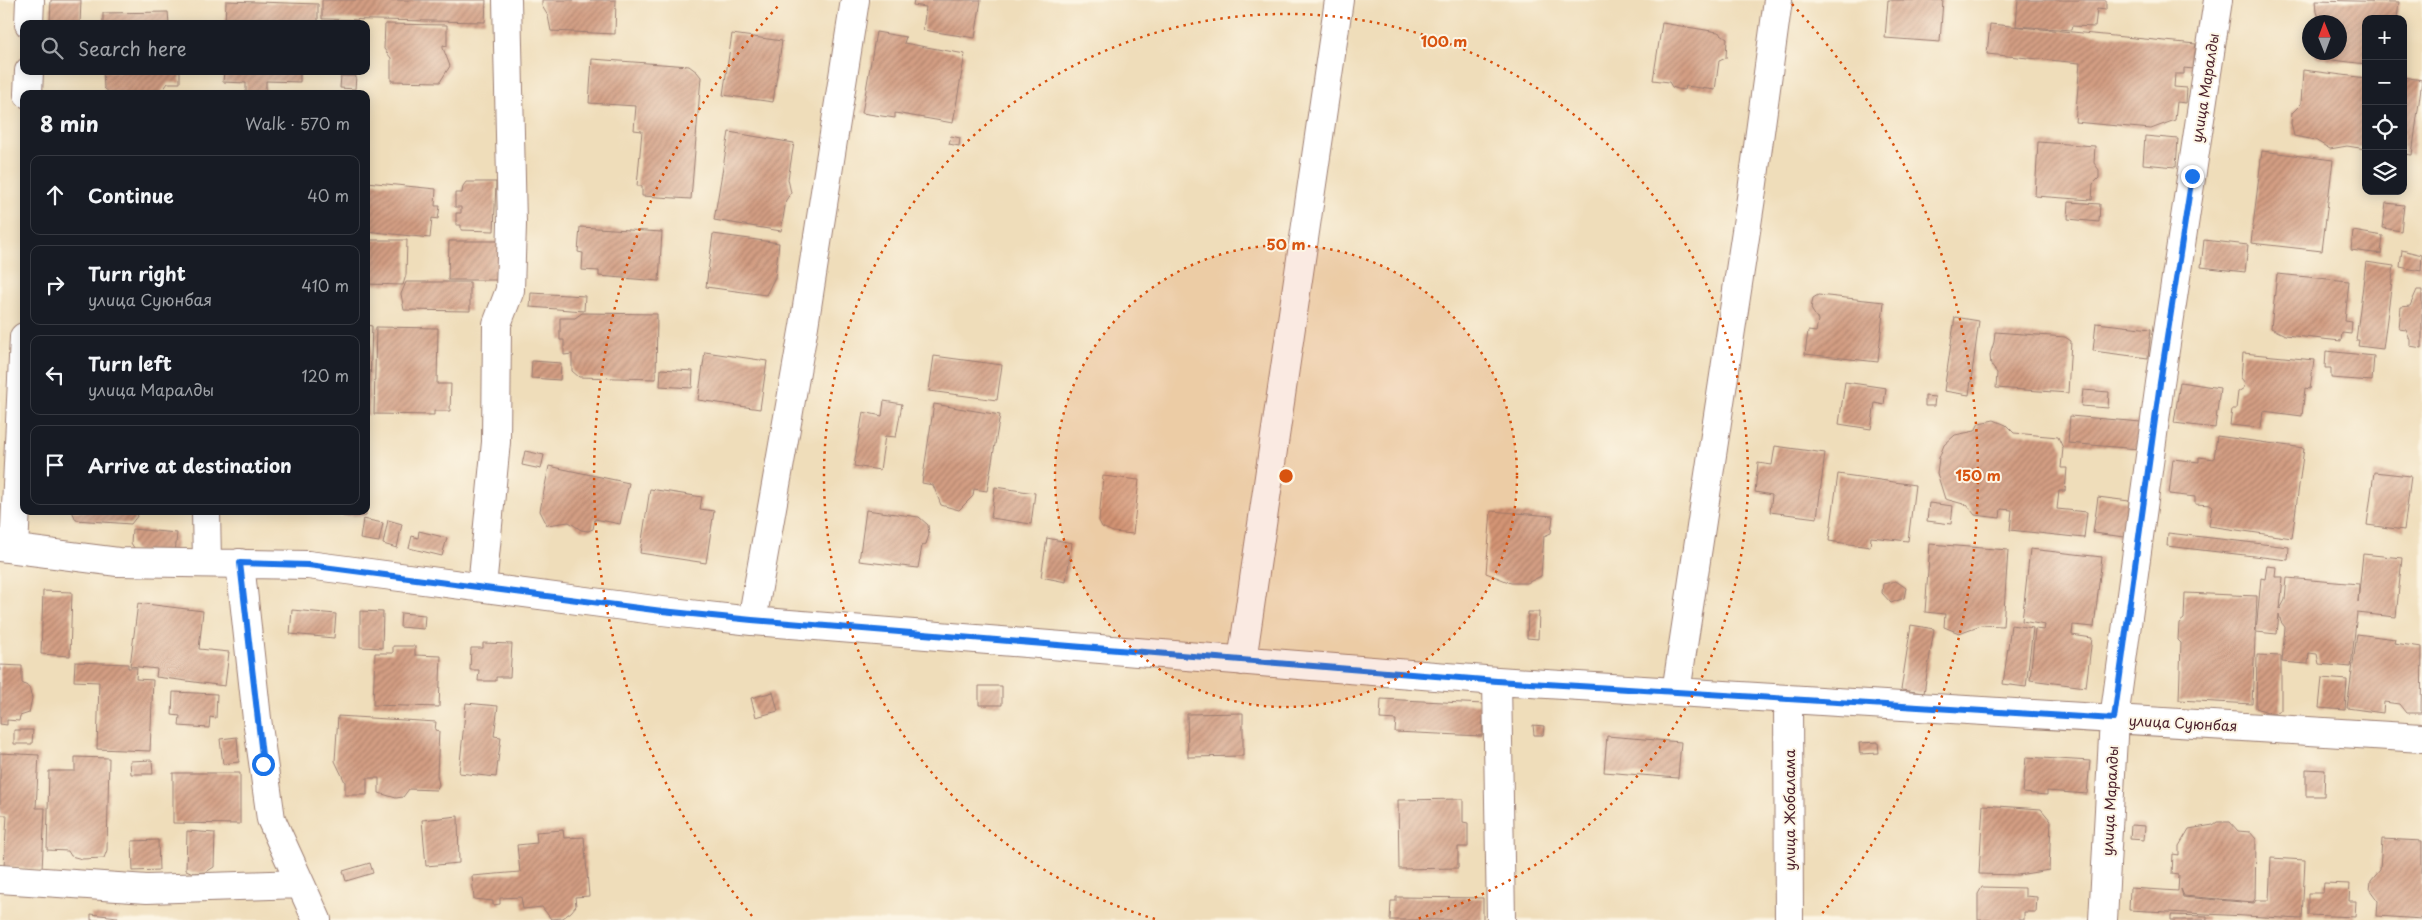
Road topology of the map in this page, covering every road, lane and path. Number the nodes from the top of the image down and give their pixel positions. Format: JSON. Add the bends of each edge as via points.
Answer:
{"nodes":[{"id":1,"x":30,"y":0,"type":"edge"},
{"id":2,"x":507,"y":0,"type":"edge"},
{"id":3,"x":855,"y":0,"type":"edge"},
{"id":4,"x":1339,"y":0,"type":"edge"},
{"id":5,"x":1778,"y":0,"type":"edge"},
{"id":6,"x":2218,"y":0,"type":"edge"},
{"id":7,"x":29,"y":20,"type":"edge"},
{"id":8,"x":28,"y":75,"type":"edge"},
{"id":9,"x":28,"y":90,"type":"edge"},
{"id":10,"x":20,"y":387,"type":"edge"},
{"id":11,"x":206,"y":515,"type":"edge"},
{"id":12,"x":7,"y":548,"type":"edge"},
{"id":13,"x":207,"y":562,"type":"junction"},
{"id":14,"x":240,"y":563,"type":"junction"},
{"id":15,"x":482,"y":587,"type":"junction"},
{"id":16,"x":752,"y":620,"type":"junction"},
{"id":17,"x":1242,"y":661,"type":"junction"},
{"id":18,"x":1497,"y":681,"type":"junction"},
{"id":19,"x":1676,"y":692,"type":"junction"},
{"id":20,"x":1788,"y":699,"type":"junction"},
{"id":21,"x":2114,"y":719,"type":"junction"},
{"id":22,"x":2422,"y":738,"type":"edge"},
{"id":23,"x":0,"y":879,"type":"edge"},
{"id":24,"x":300,"y":884,"type":"junction"},
{"id":25,"x":318,"y":920,"type":"edge"},
{"id":26,"x":1502,"y":920,"type":"edge"},
{"id":27,"x":1789,"y":920,"type":"edge"},
{"id":28,"x":2103,"y":920,"type":"edge"}],
"edges":[{"from":1,"to":7,"type":"street"},
{"from":2,"to":15,"type":"street","via":[[512,224],[510,290],[497,324],[496,442]]},
{"from":3,"to":16,"type":"street","via":[[804,326]]},
{"from":4,"to":17,"type":"street"},
{"from":5,"to":19,"type":"street"},
{"from":6,"to":21,"type":"street","name":"улица Маралды","via":[[2160,383]]},
{"from":8,"to":9,"type":"street"},
{"from":10,"to":12,"type":"street"},
{"from":11,"to":13,"type":"street"},
{"from":12,"to":13,"type":"street","name":"улица Суюнбая","via":[[118,562]]},
{"from":13,"to":14,"type":"street","name":"улица Суюнбая"},
{"from":14,"to":15,"type":"street","name":"улица Суюнбая","via":[[308,565]]},
{"from":14,"to":24,"type":"street","via":[[271,819]]},
{"from":15,"to":16,"type":"street","name":"улица Суюнбая"},
{"from":16,"to":17,"type":"street","name":"улица Суюнбая"},
{"from":17,"to":18,"type":"street","name":"улица Суюнбая"},
{"from":18,"to":19,"type":"street","name":"улица Суюнбая"},
{"from":18,"to":26,"type":"street"},
{"from":19,"to":20,"type":"street","name":"улица Суюнбая"},
{"from":20,"to":21,"type":"street","name":"улица Суюнбая"},
{"from":20,"to":27,"type":"street","name":"улица Жобалама"},
{"from":21,"to":22,"type":"street","name":"улица Суюнбая"},
{"from":21,"to":28,"type":"street","name":"улица Маралды"},
{"from":23,"to":24,"type":"street","via":[[147,889]]},
{"from":24,"to":25,"type":"street"}]}
